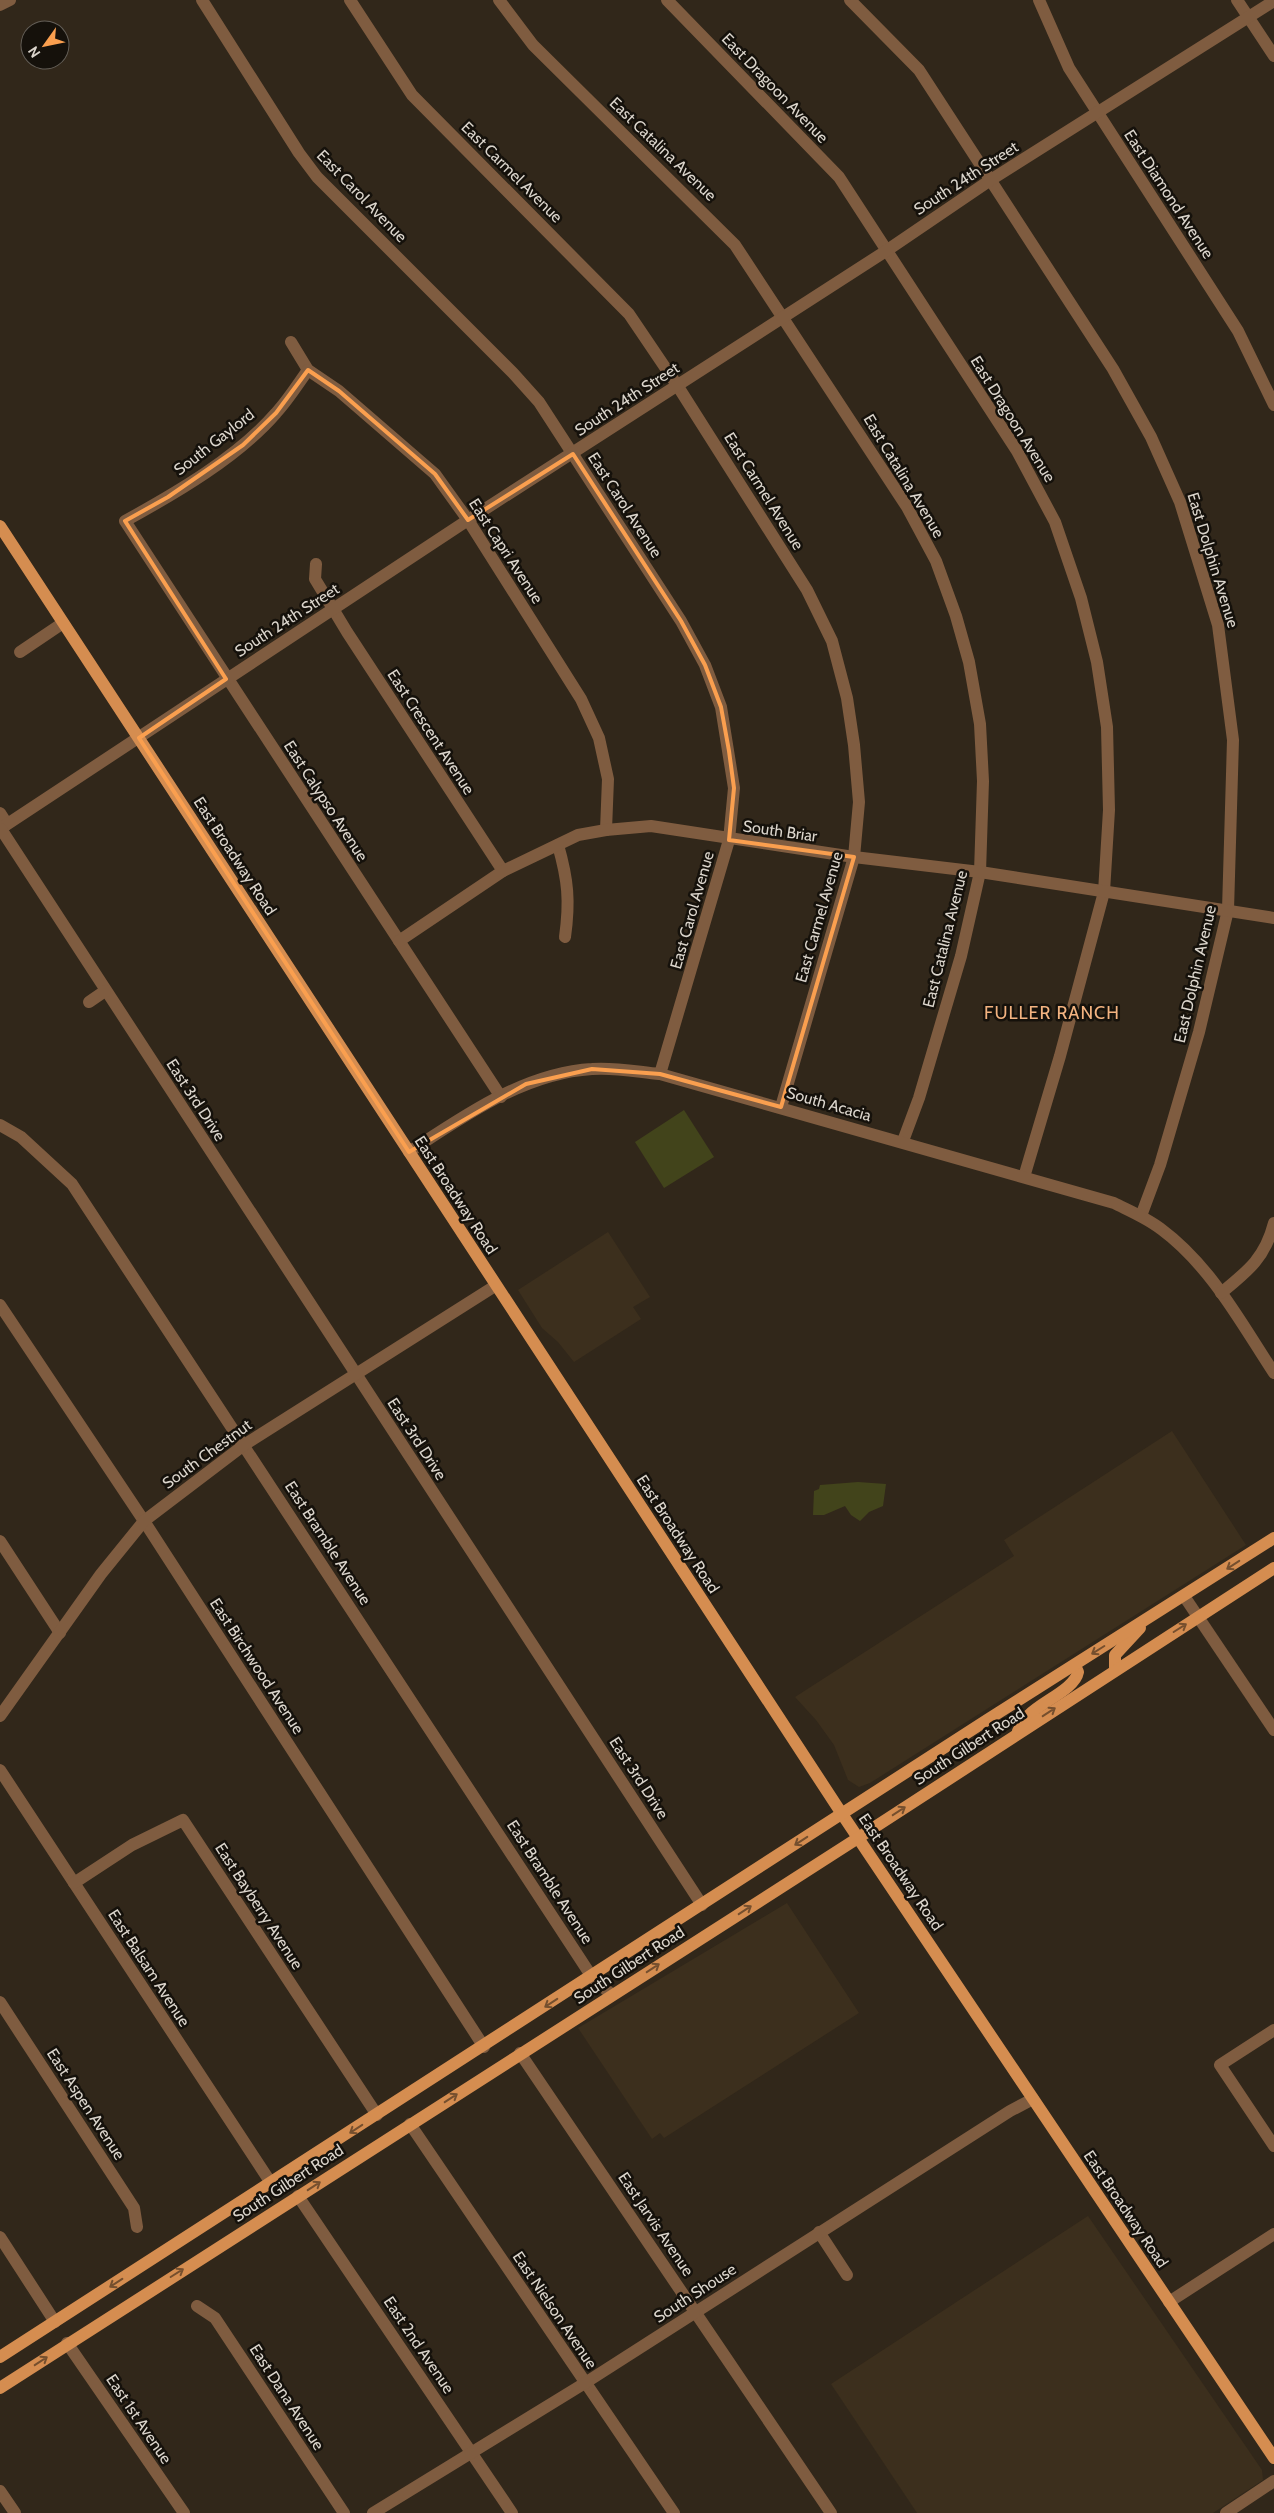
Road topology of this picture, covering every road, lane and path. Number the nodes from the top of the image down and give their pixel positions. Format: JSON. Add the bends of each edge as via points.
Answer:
{"nodes":[{"id":1,"x":10,"y":0,"type":"edge"},
{"id":2,"x":202,"y":0,"type":"edge"},
{"id":3,"x":350,"y":0,"type":"edge"},
{"id":4,"x":499,"y":0,"type":"edge"},
{"id":5,"x":667,"y":0,"type":"edge"},
{"id":6,"x":850,"y":0,"type":"edge"},
{"id":7,"x":1039,"y":0,"type":"edge"},
{"id":8,"x":1237,"y":0,"type":"edge"},
{"id":9,"x":1274,"y":1,"type":"edge"},
{"id":10,"x":0,"y":5,"type":"edge"},
{"id":11,"x":1248,"y":18,"type":"junction"},
{"id":12,"x":1274,"y":56,"type":"edge"},
{"id":13,"x":1097,"y":113,"type":"junction"},
{"id":14,"x":989,"y":181,"type":"junction"},
{"id":15,"x":886,"y":251,"type":"junction"},
{"id":16,"x":783,"y":316,"type":"junction"},
{"id":17,"x":291,"y":342,"type":"dead end"},
{"id":18,"x":308,"y":370,"type":"junction"},
{"id":19,"x":677,"y":385,"type":"junction"},
{"id":20,"x":1274,"y":405,"type":"edge"},
{"id":21,"x":573,"y":454,"type":"junction"},
{"id":22,"x":468,"y":520,"type":"junction"},
{"id":23,"x":125,"y":521,"type":"joint"},
{"id":24,"x":0,"y":526,"type":"edge"},
{"id":25,"x":316,"y":564,"type":"dead end"},
{"id":26,"x":334,"y":610,"type":"junction"},
{"id":27,"x":62,"y":623,"type":"junction"},
{"id":28,"x":20,"y":652,"type":"dead end"},
{"id":29,"x":226,"y":679,"type":"junction"},
{"id":30,"x":139,"y":738,"type":"junction"},
{"id":31,"x":2,"y":824,"type":"edge"},
{"id":32,"x":606,"y":830,"type":"junction"},
{"id":33,"x":729,"y":840,"type":"junction"},
{"id":34,"x":558,"y":845,"type":"junction"},
{"id":35,"x":854,"y":857,"type":"junction"},
{"id":36,"x":503,"y":870,"type":"junction"},
{"id":37,"x":980,"y":872,"type":"junction"},
{"id":38,"x":1104,"y":892,"type":"junction"},
{"id":39,"x":1228,"y":910,"type":"junction"},
{"id":40,"x":1274,"y":918,"type":"edge"},
{"id":41,"x":564,"y":937,"type":"dead end"},
{"id":42,"x":399,"y":941,"type":"junction"},
{"id":43,"x":105,"y":991,"type":"junction"},
{"id":44,"x":89,"y":1002,"type":"dead end"},
{"id":45,"x":660,"y":1074,"type":"junction"},
{"id":46,"x":501,"y":1097,"type":"junction"},
{"id":47,"x":781,"y":1107,"type":"junction"},
{"id":48,"x":0,"y":1125,"type":"edge"},
{"id":49,"x":903,"y":1141,"type":"junction"},
{"id":50,"x":409,"y":1152,"type":"junction"},
{"id":51,"x":1024,"y":1177,"type":"junction"},
{"id":52,"x":1141,"y":1216,"type":"junction"},
{"id":53,"x":1274,"y":1223,"type":"edge"},
{"id":54,"x":496,"y":1286,"type":"junction"},
{"id":55,"x":1221,"y":1292,"type":"junction"},
{"id":56,"x":0,"y":1305,"type":"edge"},
{"id":57,"x":1274,"y":1373,"type":"edge"},
{"id":58,"x":356,"y":1374,"type":"junction"},
{"id":59,"x":244,"y":1445,"type":"junction"},
{"id":60,"x":144,"y":1521,"type":"junction"},
{"id":61,"x":1274,"y":1538,"type":"edge"},
{"id":62,"x":0,"y":1541,"type":"edge"},
{"id":63,"x":1274,"y":1568,"type":"edge"},
{"id":64,"x":1184,"y":1596,"type":"junction"},
{"id":65,"x":1198,"y":1616,"type":"junction"},
{"id":66,"x":1146,"y":1620,"type":"junction"},
{"id":67,"x":60,"y":1633,"type":"junction"},
{"id":68,"x":1075,"y":1665,"type":"junction"},
{"id":69,"x":1115,"y":1669,"type":"junction"},
{"id":70,"x":0,"y":1716,"type":"edge"},
{"id":71,"x":1274,"y":1730,"type":"edge"},
{"id":72,"x":1017,"y":1734,"type":"junction"},
{"id":73,"x":0,"y":1770,"type":"edge"},
{"id":74,"x":842,"y":1814,"type":"junction"},
{"id":75,"x":858,"y":1838,"type":"junction"},
{"id":76,"x":74,"y":1883,"type":"junction"},
{"id":77,"x":702,"y":1904,"type":"junction"},
{"id":78,"x":592,"y":1977,"type":"junction"},
{"id":79,"x":612,"y":1994,"type":"junction"},
{"id":80,"x":0,"y":2002,"type":"edge"},
{"id":81,"x":1274,"y":2030,"type":"edge"},
{"id":82,"x":484,"y":2047,"type":"junction"},
{"id":83,"x":520,"y":2053,"type":"junction"},
{"id":84,"x":1033,"y":2099,"type":"junction"},
{"id":85,"x":377,"y":2115,"type":"junction"},
{"id":86,"x":410,"y":2124,"type":"junction"},
{"id":87,"x":1274,"y":2146,"type":"edge"},
{"id":88,"x":271,"y":2183,"type":"junction"},
{"id":89,"x":298,"y":2196,"type":"junction"},
{"id":90,"x":137,"y":2227,"type":"dead end"},
{"id":91,"x":819,"y":2232,"type":"junction"},
{"id":92,"x":1274,"y":2234,"type":"edge"},
{"id":93,"x":0,"y":2238,"type":"edge"},
{"id":94,"x":847,"y":2275,"type":"dead end"},
{"id":95,"x":1170,"y":2302,"type":"junction"},
{"id":96,"x":197,"y":2306,"type":"dead end"},
{"id":97,"x":696,"y":2313,"type":"junction"},
{"id":98,"x":55,"y":2322,"type":"junction"},
{"id":99,"x":68,"y":2343,"type":"junction"},
{"id":100,"x":0,"y":2357,"type":"edge"},
{"id":101,"x":585,"y":2383,"type":"junction"},
{"id":102,"x":0,"y":2388,"type":"edge"},
{"id":103,"x":472,"y":2453,"type":"junction"},
{"id":104,"x":1274,"y":2458,"type":"edge"},
{"id":105,"x":1274,"y":2481,"type":"edge"},
{"id":106,"x":0,"y":2491,"type":"edge"},
{"id":107,"x":15,"y":2513,"type":"edge"},
{"id":108,"x":184,"y":2513,"type":"edge"},
{"id":109,"x":344,"y":2513,"type":"edge"},
{"id":110,"x":373,"y":2513,"type":"edge"},
{"id":111,"x":512,"y":2513,"type":"edge"},
{"id":112,"x":674,"y":2513,"type":"edge"},
{"id":113,"x":832,"y":2513,"type":"edge"},
{"id":114,"x":1226,"y":2513,"type":"edge"}],
"edges":[{"from":1,"to":10,"type":"street"},
{"from":2,"to":21,"type":"street","name":"East Carol Avenue","via":[[299,153],[318,177],[513,373],[538,402]]},
{"from":3,"to":19,"type":"street","name":"East Carmel Avenue","via":[[412,95],[629,314]]},
{"from":4,"to":16,"type":"street","name":"East Catalina Avenue","via":[[533,45],[735,244]]},
{"from":5,"to":15,"type":"street","name":"East Dragoon Avenue","via":[[839,177]]},
{"from":6,"to":14,"type":"street","name":"East Dolphin Avenue","via":[[919,70]]},
{"from":7,"to":13,"type":"street","name":"East Diamond Avenue","via":[[1070,68]]},
{"from":8,"to":11,"type":"street"},
{"from":9,"to":11,"type":"street","name":"South 24th Street"},
{"from":11,"to":12,"type":"street"},
{"from":11,"to":13,"type":"street","name":"South 24th Street"},
{"from":13,"to":14,"type":"street","name":"South 24th Street"},
{"from":13,"to":20,"type":"street","name":"East Diamond Avenue","via":[[1238,332]]},
{"from":14,"to":15,"type":"street","name":"South 24th Street"},
{"from":14,"to":39,"type":"street","name":"East Dolphin Avenue","via":[[1113,369],[1180,502],[1200,563],[1218,625],[1233,740]]},
{"from":15,"to":16,"type":"street","name":"South 24th Street"},
{"from":15,"to":38,"type":"street","name":"East Dragoon Avenue","via":[[1017,451],[1054,522],[1081,598],[1097,662],[1107,727],[1109,810]]},
{"from":16,"to":19,"type":"street","name":"South 24th Street"},
{"from":16,"to":37,"type":"street","name":"East Catalina Avenue","via":[[907,507],[936,561],[956,616],[969,662],[980,724],[983,781]]},
{"from":17,"to":18,"type":"street","name":"East Capri Avenue"},
{"from":18,"to":22,"type":"street","name":"East Capri Avenue","via":[[340,391],[435,474]]},
{"from":18,"to":23,"type":"street","name":"South Gaylord","via":[[276,413],[243,444],[168,497]]},
{"from":19,"to":21,"type":"street","name":"South 24th Street"},
{"from":19,"to":35,"type":"street","name":"East Carmel Avenue","via":[[807,590],[832,641],[847,698],[854,745],[859,802]]},
{"from":21,"to":22,"type":"street","name":"South 24th Street"},
{"from":21,"to":33,"type":"street","name":"East Carol Avenue","via":[[681,621],[705,665],[721,707],[729,751],[734,788]]},
{"from":22,"to":26,"type":"street","name":"South 24th Street"},
{"from":22,"to":32,"type":"street","name":"East Capri Avenue","via":[[581,699],[599,738],[608,779]]},
{"from":23,"to":29,"type":"street","name":"East Calypso Avenue"},
{"from":24,"to":27,"type":"main road","name":"East Broadway Road"},
{"from":25,"to":26,"type":"street","name":"East Crescent Avenue","via":[[315,579]]},
{"from":26,"to":29,"type":"street","name":"South 24th Street"},
{"from":26,"to":36,"type":"street","name":"East Crescent Avenue"},
{"from":27,"to":28,"type":"street"},
{"from":27,"to":30,"type":"main road","name":"East Broadway Road"},
{"from":29,"to":30,"type":"street","name":"South 24th Street"},
{"from":29,"to":42,"type":"street","name":"East Calypso Avenue"},
{"from":30,"to":31,"type":"street","name":"South 24th Street"},
{"from":30,"to":50,"type":"main road","name":"East Broadway Road"},
{"from":31,"to":43,"type":"street","name":"East 3rd Drive"},
{"from":32,"to":33,"type":"street","name":"South Briar","via":[[651,826]]},
{"from":32,"to":34,"type":"street","name":"South Briar","via":[[578,835]]},
{"from":33,"to":35,"type":"street","name":"South Briar"},
{"from":33,"to":45,"type":"street","name":"East Carol Avenue"},
{"from":34,"to":36,"type":"street","name":"South Briar"},
{"from":34,"to":41,"type":"street","via":[[569,905]]},
{"from":35,"to":37,"type":"street","name":"South Briar"},
{"from":35,"to":47,"type":"street","name":"East Carmel Avenue"},
{"from":36,"to":42,"type":"street","name":"South Briar"},
{"from":37,"to":38,"type":"street","name":"South Briar"},
{"from":37,"to":49,"type":"street","name":"East Catalina Avenue","via":[[961,956]]},
{"from":38,"to":39,"type":"street","name":"South Briar"},
{"from":38,"to":51,"type":"street","name":"East Dragoon Avenue"},
{"from":39,"to":40,"type":"street","name":"South Briar"},
{"from":39,"to":52,"type":"street","name":"East Dolphin Avenue","via":[[1200,1032],[1160,1165]]},
{"from":42,"to":46,"type":"street","name":"East Calypso Avenue"},
{"from":43,"to":44,"type":"street"},
{"from":43,"to":58,"type":"street","name":"East 3rd Drive"},
{"from":45,"to":46,"type":"street","name":"South Acacia","via":[[592,1069],[566,1072],[526,1084]]},
{"from":45,"to":47,"type":"street","name":"South Acacia"},
{"from":46,"to":50,"type":"street","name":"South Acacia"},
{"from":47,"to":49,"type":"street","name":"South Acacia"},
{"from":48,"to":59,"type":"street","name":"East Bramble Avenue","via":[[20,1138],[72,1184]]},
{"from":49,"to":51,"type":"street","name":"South Acacia"},
{"from":50,"to":54,"type":"main road","name":"East Broadway Road"},
{"from":51,"to":52,"type":"street","name":"South Acacia","via":[[1114,1203]]},
{"from":52,"to":55,"type":"street","name":"South Acacia","via":[[1183,1247]]},
{"from":53,"to":55,"type":"street","via":[[1269,1241],[1253,1267]]},
{"from":54,"to":58,"type":"street","name":"South Chestnut"},
{"from":54,"to":74,"type":"main road","name":"East Broadway Road"},
{"from":55,"to":57,"type":"street","name":"South Acacia"},
{"from":56,"to":60,"type":"street","name":"East Birchwood Avenue"},
{"from":58,"to":59,"type":"street","name":"South Chestnut"},
{"from":58,"to":77,"type":"street","name":"East 3rd Drive"},
{"from":59,"to":60,"type":"street","name":"South Chestnut"},
{"from":59,"to":78,"type":"street","name":"East Bramble Avenue"},
{"from":60,"to":67,"type":"street","name":"South Chestnut","via":[[101,1574]]},
{"from":60,"to":82,"type":"street","name":"East Birchwood Avenue"},
{"from":61,"to":64,"type":"main road","name":"South Gilbert Road","one_way":true},
{"from":62,"to":67,"type":"street"},
{"from":63,"to":65,"type":"main road","name":"South Gilbert Road"},
{"from":64,"to":65,"type":"street"},
{"from":64,"to":66,"type":"main road","name":"South Gilbert Road"},
{"from":69,"to":65,"type":"main road","name":"South Gilbert Road","one_way":true},
{"from":65,"to":71,"type":"street"},
{"from":66,"to":68,"type":"main road","name":"South Gilbert Road","one_way":true},
{"from":66,"to":69,"type":"main road","via":[[1115,1655]]},
{"from":67,"to":70,"type":"street","name":"South Chestnut"},
{"from":68,"to":72,"type":"main road","via":[[1078,1672],[1075,1680],[1027,1716]]},
{"from":68,"to":74,"type":"main road","name":"South Gilbert Road"},
{"from":72,"to":69,"type":"main road","name":"South Gilbert Road","one_way":true},
{"from":75,"to":72,"type":"main road","name":"South Gilbert Road","one_way":true},
{"from":73,"to":76,"type":"street","name":"East Balsam Avenue"},
{"from":74,"to":75,"type":"main road","name":"East Broadway Road"},
{"from":74,"to":77,"type":"main road","name":"South Gilbert Road","one_way":true},
{"from":79,"to":75,"type":"main road","name":"South Gilbert Road","one_way":true},
{"from":75,"to":84,"type":"main road","name":"East Broadway Road"},
{"from":76,"to":85,"type":"street","name":"East Bayberry Avenue","via":[[132,1845],[183,1820]]},
{"from":76,"to":88,"type":"street","name":"East Balsam Avenue"},
{"from":77,"to":78,"type":"main road","name":"South Gilbert Road"},
{"from":78,"to":79,"type":"street","name":"East Bramble Avenue"},
{"from":78,"to":82,"type":"main road","name":"South Gilbert Road","one_way":true},
{"from":79,"to":83,"type":"main road","name":"South Gilbert Road"},
{"from":80,"to":90,"type":"street","name":"East Aspen Avenue","via":[[134,2208]]},
{"from":81,"to":87,"type":"street","via":[[1220,2066]]},
{"from":82,"to":85,"type":"main road","name":"South Gilbert Road"},
{"from":86,"to":83,"type":"main road","name":"South Gilbert Road","one_way":true},
{"from":83,"to":97,"type":"street","name":"East Jarvis Avenue"},
{"from":84,"to":91,"type":"street","name":"South Shouse"},
{"from":84,"to":95,"type":"main road","name":"East Broadway Road"},
{"from":85,"to":88,"type":"main road","name":"South Gilbert Road","one_way":true},
{"from":89,"to":86,"type":"main road","name":"South Gilbert Road","one_way":true},
{"from":86,"to":101,"type":"street","name":"East Nielson Avenue"},
{"from":88,"to":98,"type":"main road","name":"South Gilbert Road","one_way":true},
{"from":99,"to":89,"type":"main road","name":"South Gilbert Road","one_way":true},
{"from":89,"to":103,"type":"street","name":"East 2nd Avenue"},
{"from":91,"to":94,"type":"street"},
{"from":91,"to":97,"type":"street","name":"South Shouse"},
{"from":92,"to":95,"type":"street"},
{"from":93,"to":98,"type":"street"},
{"from":95,"to":104,"type":"main road","name":"East Broadway Road"},
{"from":96,"to":109,"type":"street","name":"East Dana Avenue","via":[[215,2318]]},
{"from":97,"to":101,"type":"street","name":"South Shouse"},
{"from":97,"to":113,"type":"street","name":"East Jarvis Avenue"},
{"from":98,"to":100,"type":"main road","name":"South Gilbert Road"},
{"from":102,"to":99,"type":"main road","name":"South Gilbert Road","one_way":true},
{"from":99,"to":108,"type":"street","name":"East 1st Avenue"},
{"from":101,"to":103,"type":"street","name":"South Shouse"},
{"from":101,"to":112,"type":"street","name":"East Nielson Avenue"},
{"from":103,"to":110,"type":"street","name":"South Shouse"},
{"from":103,"to":111,"type":"street","name":"East 2nd Avenue"},
{"from":105,"to":114,"type":"street"},
{"from":106,"to":107,"type":"street"}]}
